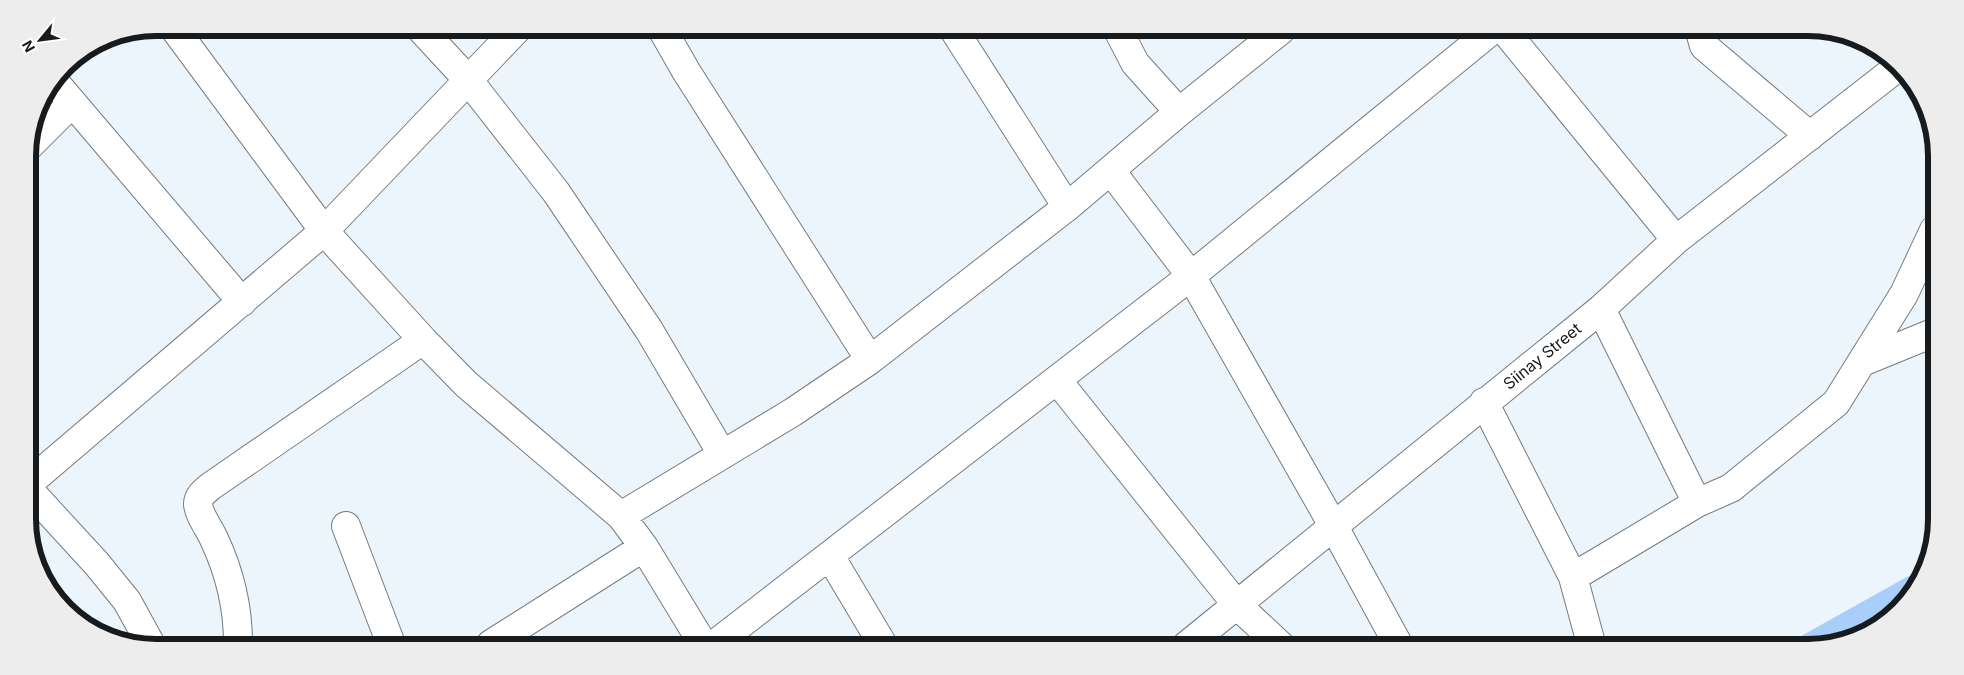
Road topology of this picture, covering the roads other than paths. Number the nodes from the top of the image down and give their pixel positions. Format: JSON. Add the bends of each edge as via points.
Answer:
{"nodes":[{"id":1,"x":1121,"y":36,"type":"edge"},
{"id":2,"x":1273,"y":36,"type":"edge"},
{"id":3,"x":1485,"y":36,"type":"edge"},
{"id":4,"x":1510,"y":36,"type":"edge"},
{"id":5,"x":1701,"y":36,"type":"edge"},
{"id":6,"x":181,"y":37,"type":"edge"},
{"id":7,"x":428,"y":37,"type":"edge"},
{"id":8,"x":510,"y":37,"type":"edge"},
{"id":9,"x":666,"y":37,"type":"edge"},
{"id":10,"x":958,"y":37,"type":"edge"},
{"id":11,"x":1893,"y":72,"type":"edge"},
{"id":12,"x":469,"y":81,"type":"junction"},
{"id":13,"x":59,"y":86,"type":"edge"},
{"id":14,"x":72,"y":102,"type":"junction"},
{"id":15,"x":1178,"y":112,"type":"junction"},
{"id":16,"x":1810,"y":136,"type":"junction"},
{"id":17,"x":38,"y":137,"type":"edge"},
{"id":18,"x":1111,"y":171,"type":"junction"},
{"id":19,"x":1067,"y":207,"type":"junction"},
{"id":20,"x":324,"y":231,"type":"junction"},
{"id":21,"x":1676,"y":240,"type":"junction"},
{"id":22,"x":1928,"y":243,"type":"edge"},
{"id":23,"x":1191,"y":276,"type":"junction"},
{"id":24,"x":242,"y":302,"type":"junction"},
{"id":25,"x":1601,"y":309,"type":"junction"},
{"id":26,"x":1928,"y":335,"type":"edge"},
{"id":27,"x":423,"y":340,"type":"junction"},
{"id":28,"x":870,"y":360,"type":"junction"},
{"id":29,"x":1862,"y":362,"type":"junction"},
{"id":30,"x":1056,"y":380,"type":"junction"},
{"id":31,"x":1484,"y":402,"type":"junction"},
{"id":32,"x":722,"y":454,"type":"junction"},
{"id":33,"x":36,"y":477,"type":"edge"},
{"id":34,"x":36,"y":498,"type":"edge"},
{"id":35,"x":1697,"y":503,"type":"junction"},
{"id":36,"x":621,"y":516,"type":"junction"},
{"id":37,"x":346,"y":526,"type":"dead end"},
{"id":38,"x":1334,"y":527,"type":"junction"},
{"id":39,"x":644,"y":547,"type":"junction"},
{"id":40,"x":830,"y":556,"type":"junction"},
{"id":41,"x":1573,"y":577,"type":"junction"},
{"id":42,"x":1237,"y":605,"type":"junction"},
{"id":43,"x":147,"y":638,"type":"edge"},
{"id":44,"x":1195,"y":638,"type":"edge"},
{"id":45,"x":1273,"y":638,"type":"edge"},
{"id":46,"x":1395,"y":638,"type":"edge"},
{"id":47,"x":1590,"y":638,"type":"edge"},
{"id":48,"x":238,"y":639,"type":"edge"},
{"id":49,"x":389,"y":639,"type":"edge"},
{"id":50,"x":499,"y":639,"type":"edge"},
{"id":51,"x":700,"y":639,"type":"edge"},
{"id":52,"x":722,"y":639,"type":"edge"},
{"id":53,"x":879,"y":639,"type":"edge"}],
"edges":[{"from":1,"to":15,"type":"street","via":[[1135,62]]},
{"from":2,"to":15,"type":"street"},
{"from":3,"to":23,"type":"street"},
{"from":4,"to":21,"type":"street"},
{"from":5,"to":16,"type":"street","via":[[1704,46]]},
{"from":6,"to":20,"type":"street"},
{"from":7,"to":12,"type":"street"},
{"from":8,"to":12,"type":"street"},
{"from":9,"to":28,"type":"street"},
{"from":10,"to":19,"type":"street"},
{"from":11,"to":16,"type":"street","name":"Siinay Street"},
{"from":12,"to":20,"type":"street"},
{"from":12,"to":32,"type":"street","via":[[556,192],[609,269]]},
{"from":13,"to":14,"type":"street"},
{"from":14,"to":17,"type":"street"},
{"from":14,"to":24,"type":"street"},
{"from":15,"to":18,"type":"street"},
{"from":16,"to":21,"type":"street","name":"Siinay Street"},
{"from":18,"to":19,"type":"street"},
{"from":18,"to":23,"type":"street"},
{"from":19,"to":28,"type":"street"},
{"from":20,"to":24,"type":"street"},
{"from":20,"to":27,"type":"street"},
{"from":21,"to":25,"type":"street","name":"Siinay Street"},
{"from":22,"to":29,"type":"street","via":[[1904,294]]},
{"from":23,"to":30,"type":"street"},
{"from":23,"to":38,"type":"street"},
{"from":24,"to":33,"type":"street"},
{"from":25,"to":31,"type":"street","name":"Siinay Street"},
{"from":25,"to":35,"type":"street"},
{"from":26,"to":29,"type":"street"},
{"from":27,"to":36,"type":"street","via":[[466,384]]},
{"from":27,"to":48,"type":"street","via":[[201,495],[200,511],[215,540],[235,596]]},
{"from":28,"to":32,"type":"street","via":[[793,412]]},
{"from":29,"to":35,"type":"street","via":[[1836,403],[1731,488]]},
{"from":30,"to":40,"type":"street"},
{"from":30,"to":42,"type":"street"},
{"from":31,"to":38,"type":"street","name":"Siinay Street"},
{"from":31,"to":41,"type":"street"},
{"from":32,"to":36,"type":"street"},
{"from":34,"to":43,"type":"street","via":[[126,601]]},
{"from":35,"to":41,"type":"street"},
{"from":36,"to":39,"type":"street"},
{"from":37,"to":49,"type":"street"},
{"from":38,"to":42,"type":"street","name":"Siinay Street"},
{"from":38,"to":46,"type":"street"},
{"from":39,"to":50,"type":"street"},
{"from":39,"to":51,"type":"street"},
{"from":40,"to":52,"type":"street"},
{"from":40,"to":53,"type":"street"},
{"from":41,"to":47,"type":"street"},
{"from":42,"to":44,"type":"street","name":"Siinay Street"},
{"from":42,"to":45,"type":"street"}]}
